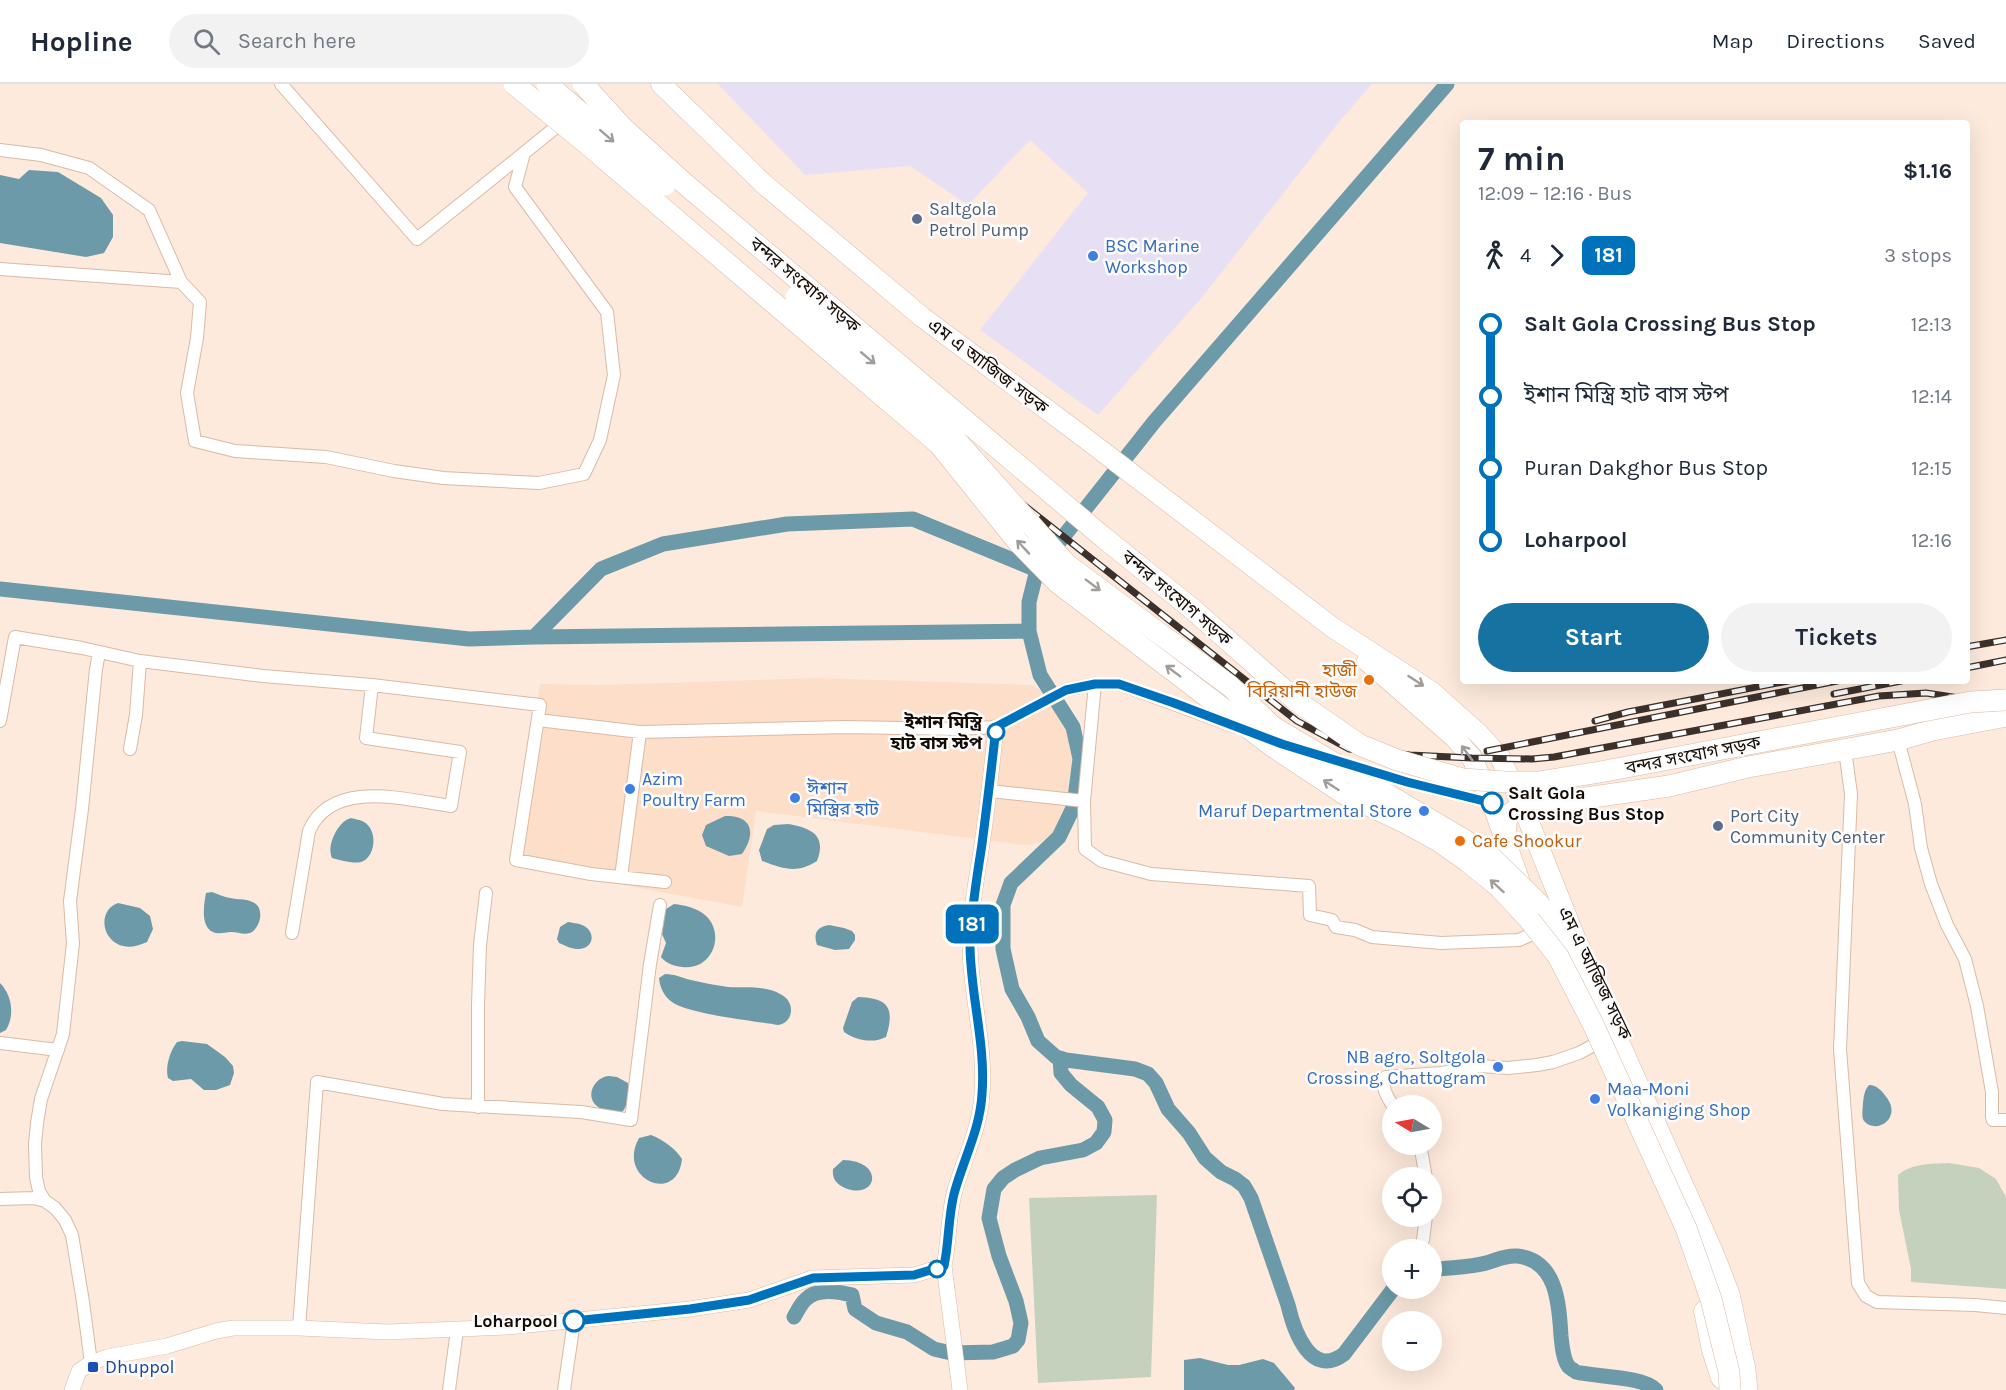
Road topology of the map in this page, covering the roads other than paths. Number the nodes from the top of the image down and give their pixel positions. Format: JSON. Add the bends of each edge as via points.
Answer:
{"nodes":[{"id":1,"x":281,"y":84,"type":"edge"},
{"id":2,"x":514,"y":84,"type":"edge"},
{"id":3,"x":547,"y":84,"type":"edge"},
{"id":4,"x":583,"y":84,"type":"edge"},
{"id":5,"x":600,"y":84,"type":"edge"},
{"id":6,"x":661,"y":84,"type":"edge"},
{"id":7,"x":0,"y":150,"type":"edge"},
{"id":8,"x":524,"y":153,"type":"junction"},
{"id":9,"x":0,"y":269,"type":"edge"},
{"id":10,"x":181,"y":282,"type":"junction"},
{"id":11,"x":1332,"y":627,"type":"junction"},
{"id":12,"x":99,"y":653,"type":"junction"},
{"id":13,"x":140,"y":661,"type":"junction"},
{"id":14,"x":1095,"y":684,"type":"junction"},
{"id":15,"x":372,"y":685,"type":"junction"},
{"id":16,"x":2006,"y":700,"type":"edge"},
{"id":17,"x":2006,"y":716,"type":"edge"},
{"id":18,"x":538,"y":720,"type":"junction"},
{"id":19,"x":0,"y":721,"type":"edge"},
{"id":20,"x":996,"y":727,"type":"junction"},
{"id":21,"x":640,"y":732,"type":"junction"},
{"id":22,"x":1898,"y":740,"type":"junction"},
{"id":23,"x":130,"y":749,"type":"dead end"},
{"id":24,"x":1845,"y":750,"type":"junction"},
{"id":25,"x":990,"y":791,"type":"junction"},
{"id":26,"x":1084,"y":801,"type":"junction"},
{"id":27,"x":1492,"y":803,"type":"junction"},
{"id":28,"x":1524,"y":807,"type":"junction"},
{"id":29,"x":1505,"y":840,"type":"junction"},
{"id":30,"x":621,"y":877,"type":"junction"},
{"id":31,"x":665,"y":882,"type":"dead end"},
{"id":32,"x":486,"y":893,"type":"dead end"},
{"id":33,"x":660,"y":905,"type":"dead end"},
{"id":34,"x":1537,"y":932,"type":"junction"},
{"id":35,"x":292,"y":933,"type":"dead end"},
{"id":36,"x":0,"y":1043,"type":"edge"},
{"id":37,"x":1593,"y":1045,"type":"junction"},
{"id":38,"x":58,"y":1050,"type":"junction"},
{"id":39,"x":1386,"y":1095,"type":"edge"},
{"id":40,"x":478,"y":1107,"type":"junction"},
{"id":41,"x":2006,"y":1120,"type":"edge"},
{"id":42,"x":0,"y":1200,"type":"edge"},
{"id":43,"x":45,"y":1201,"type":"junction"},
{"id":44,"x":944,"y":1266,"type":"junction"},
{"id":45,"x":2006,"y":1308,"type":"edge"},
{"id":46,"x":574,"y":1321,"type":"junction"},
{"id":47,"x":299,"y":1328,"type":"junction"},
{"id":48,"x":457,"y":1330,"type":"junction"},
{"id":49,"x":90,"y":1363,"type":"junction"},
{"id":50,"x":72,"y":1390,"type":"edge"},
{"id":51,"x":449,"y":1390,"type":"edge"},
{"id":52,"x":564,"y":1390,"type":"edge"},
{"id":53,"x":960,"y":1390,"type":"edge"},
{"id":54,"x":1722,"y":1390,"type":"edge"},
{"id":55,"x":1730,"y":1390,"type":"edge"},
{"id":56,"x":1747,"y":1390,"type":"edge"},
{"id":57,"x":1756,"y":1390,"type":"edge"}],
"edges":[{"from":1,"to":8,"type":"street","via":[[417,239]]},
{"from":55,"to":2,"type":"highway","one_way":true,"bridge":true,"via":[[1711,1299],[1686,1228],[1588,1015],[1557,956],[1528,918],[1467,861],[1437,840],[1343,793],[1272,746],[1058,583],[1018,542],[939,444]]},
{"from":3,"to":56,"type":"highway","one_way":true,"bridge":true,"via":[[899,384],[954,438],[1066,564],[1230,686],[1273,727],[1488,854],[1538,903],[1572,947],[1607,1016],[1713,1253],[1729,1294]]},
{"from":4,"to":16,"type":"highway","name":"বন্দর সংযোগ সড়ক","bridge":true,"via":[[623,128],[686,184],[1299,703],[1360,746],[1464,779],[1539,782],[1971,702]]},
{"from":5,"to":8,"type":"street","via":[[572,114]]},
{"from":6,"to":11,"type":"main road","name":"এম এ আজিজ সড়ক","via":[[773,193],[922,317]]},
{"from":7,"to":10,"type":"street","via":[[41,155],[88,168],[149,210]]},
{"from":8,"to":10,"type":"street","via":[[515,187],[607,312],[614,375],[600,440],[584,474],[539,483],[443,478],[326,457],[235,451],[195,441],[187,393],[200,302]]},
{"from":9,"to":10,"type":"street"},
{"from":27,"to":11,"type":"main road","name":"এম এ আজিজ সড়ক","one_way":true,"via":[[1467,752]]},
{"from":11,"to":28,"type":"main road","name":"এম এ আজিজ সড়ক","one_way":true,"via":[[1432,692],[1478,733],[1500,757]]},
{"from":12,"to":13,"type":"street"},
{"from":12,"to":19,"type":"street","via":[[15,637]]},
{"from":12,"to":38,"type":"street","via":[[70,901],[71,966]]},
{"from":13,"to":15,"type":"street"},
{"from":13,"to":23,"type":"street"},
{"from":14,"to":20,"type":"street","via":[[1066,690]]},
{"from":14,"to":26,"type":"street"},
{"from":14,"to":27,"type":"street","via":[[1119,684],[1282,744]]},
{"from":15,"to":18,"type":"street","via":[[540,705]]},
{"from":15,"to":35,"type":"street","via":[[366,738],[460,752],[451,806],[358,796],[323,810],[314,818],[309,831]]},
{"from":17,"to":22,"type":"highway"},
{"from":18,"to":21,"type":"street"},
{"from":18,"to":30,"type":"street","via":[[516,860]]},
{"from":20,"to":21,"type":"street"},
{"from":20,"to":25,"type":"street"},
{"from":21,"to":30,"type":"street"},
{"from":22,"to":24,"type":"highway"},
{"from":22,"to":41,"type":"street","via":[[1931,884],[1965,959],[1977,1005],[1992,1092],[1992,1117],[1996,1121]]},
{"from":24,"to":28,"type":"highway","via":[[1669,786]]},
{"from":24,"to":45,"type":"street","via":[[1851,794],[1840,1049],[1858,1283],[1866,1296],[1877,1302]]},
{"from":25,"to":26,"type":"street"},
{"from":25,"to":44,"type":"street","via":[[970,944],[982,1095],[973,1140],[953,1197]]},
{"from":26,"to":34,"type":"street","via":[[1085,849],[1102,861],[1151,874],[1309,886],[1310,915],[1372,938],[1487,942],[1519,940]]},
{"from":27,"to":29,"type":"main road","name":"এম এ আজিজ সড়ক"},
{"from":28,"to":29,"type":"highway","via":[[1512,811],[1506,820]]},
{"from":28,"to":57,"type":"main road","name":"এম এ আজিজ সড়ক","via":[[1576,940],[1606,995],[1719,1240],[1738,1290]]},
{"from":29,"to":34,"type":"main road","name":"এম এ আজিজ সড়ক"},
{"from":30,"to":31,"type":"street"},
{"from":32,"to":40,"type":"street","via":[[480,945]]},
{"from":33,"to":40,"type":"street","via":[[631,1120],[581,1112]]},
{"from":34,"to":37,"type":"main road","name":"এম এ আজিজ সড়ক"},
{"from":36,"to":38,"type":"street"},
{"from":37,"to":39,"type":"street","via":[[1537,1065],[1481,1066],[1386,1077]]},
{"from":37,"to":54,"type":"main road","name":"এম এ আজিজ সড়ক","via":[[1688,1259],[1721,1374]]},
{"from":38,"to":43,"type":"street","via":[[40,1099],[36,1134],[36,1177]]},
{"from":40,"to":47,"type":"street","via":[[316,1082]]},
{"from":42,"to":43,"type":"street"},
{"from":43,"to":49,"type":"street","via":[[65,1220],[72,1235]]},
{"from":44,"to":46,"type":"street","via":[[914,1275],[813,1278],[749,1300]]},
{"from":44,"to":53,"type":"street"},
{"from":46,"to":48,"type":"street"},
{"from":46,"to":52,"type":"street"},
{"from":47,"to":48,"type":"street"},
{"from":47,"to":49,"type":"street","via":[[232,1328]]},
{"from":48,"to":51,"type":"street"},
{"from":49,"to":50,"type":"street","via":[[79,1371]]}]}
